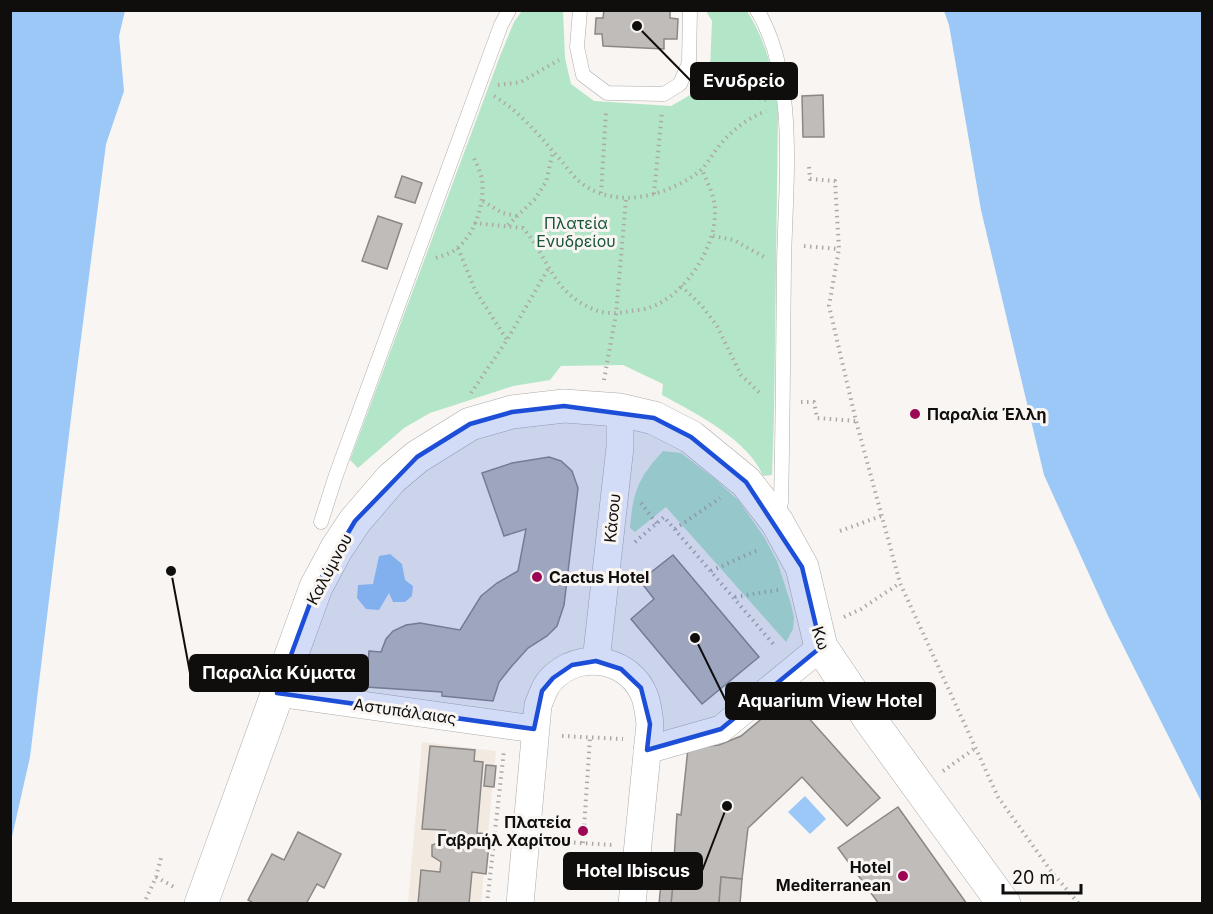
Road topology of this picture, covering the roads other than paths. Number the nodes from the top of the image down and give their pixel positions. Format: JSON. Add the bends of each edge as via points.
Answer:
{"nodes":[{"id":1,"x":509,"y":10,"type":"edge"},
{"id":2,"x":580,"y":10,"type":"edge"},
{"id":3,"x":690,"y":10,"type":"edge"},
{"id":4,"x":757,"y":10,"type":"edge"},
{"id":5,"x":620,"y":410,"type":"junction"},
{"id":6,"x":321,"y":522,"type":"dead end"},
{"id":7,"x":770,"y":535,"type":"junction"},
{"id":8,"x":821,"y":647,"type":"junction"},
{"id":9,"x":596,"y":661,"type":"junction"},
{"id":10,"x":277,"y":693,"type":"junction"},
{"id":11,"x":545,"y":732,"type":"junction"},
{"id":12,"x":647,"y":750,"type":"junction"},
{"id":13,"x":193,"y":898,"type":"edge"},
{"id":14,"x":520,"y":903,"type":"edge"},
{"id":15,"x":632,"y":903,"type":"edge"},
{"id":16,"x":1004,"y":903,"type":"edge"}],
"edges":[{"from":1,"to":6,"type":"lane","via":[[458,140]]},
{"from":2,"to":3,"type":"lane","via":[[577,47],[583,75],[607,93],[664,94],[680,84],[689,63]]},
{"from":4,"to":7,"type":"lane","via":[[778,58],[786,158],[781,502]]},
{"from":5,"to":7,"type":"main road","name":"Κω","via":[[654,418],[691,437],[746,482]]},
{"from":5,"to":9,"type":"street","name":"Κάσου","via":[[620,447]]},
{"from":5,"to":10,"type":"main road","name":"Καλύμνου","via":[[564,406],[512,412],[470,424],[391,478],[355,521],[316,587]]},
{"from":7,"to":8,"type":"main road","name":"Κω","via":[[802,567]]},
{"from":8,"to":12,"type":"street","via":[[721,729]]},
{"from":8,"to":16,"type":"main road","name":"Κω"},
{"from":9,"to":11,"type":"street","via":[[572,665],[553,678],[543,691],[538,705]]},
{"from":9,"to":12,"type":"street","via":[[613,664],[641,688],[650,724]]},
{"from":10,"to":11,"type":"street","name":"Αστυπάλαιας"},
{"from":10,"to":13,"type":"main road","name":"Καλύμνου"},
{"from":11,"to":14,"type":"street"},
{"from":12,"to":15,"type":"street"}]}
